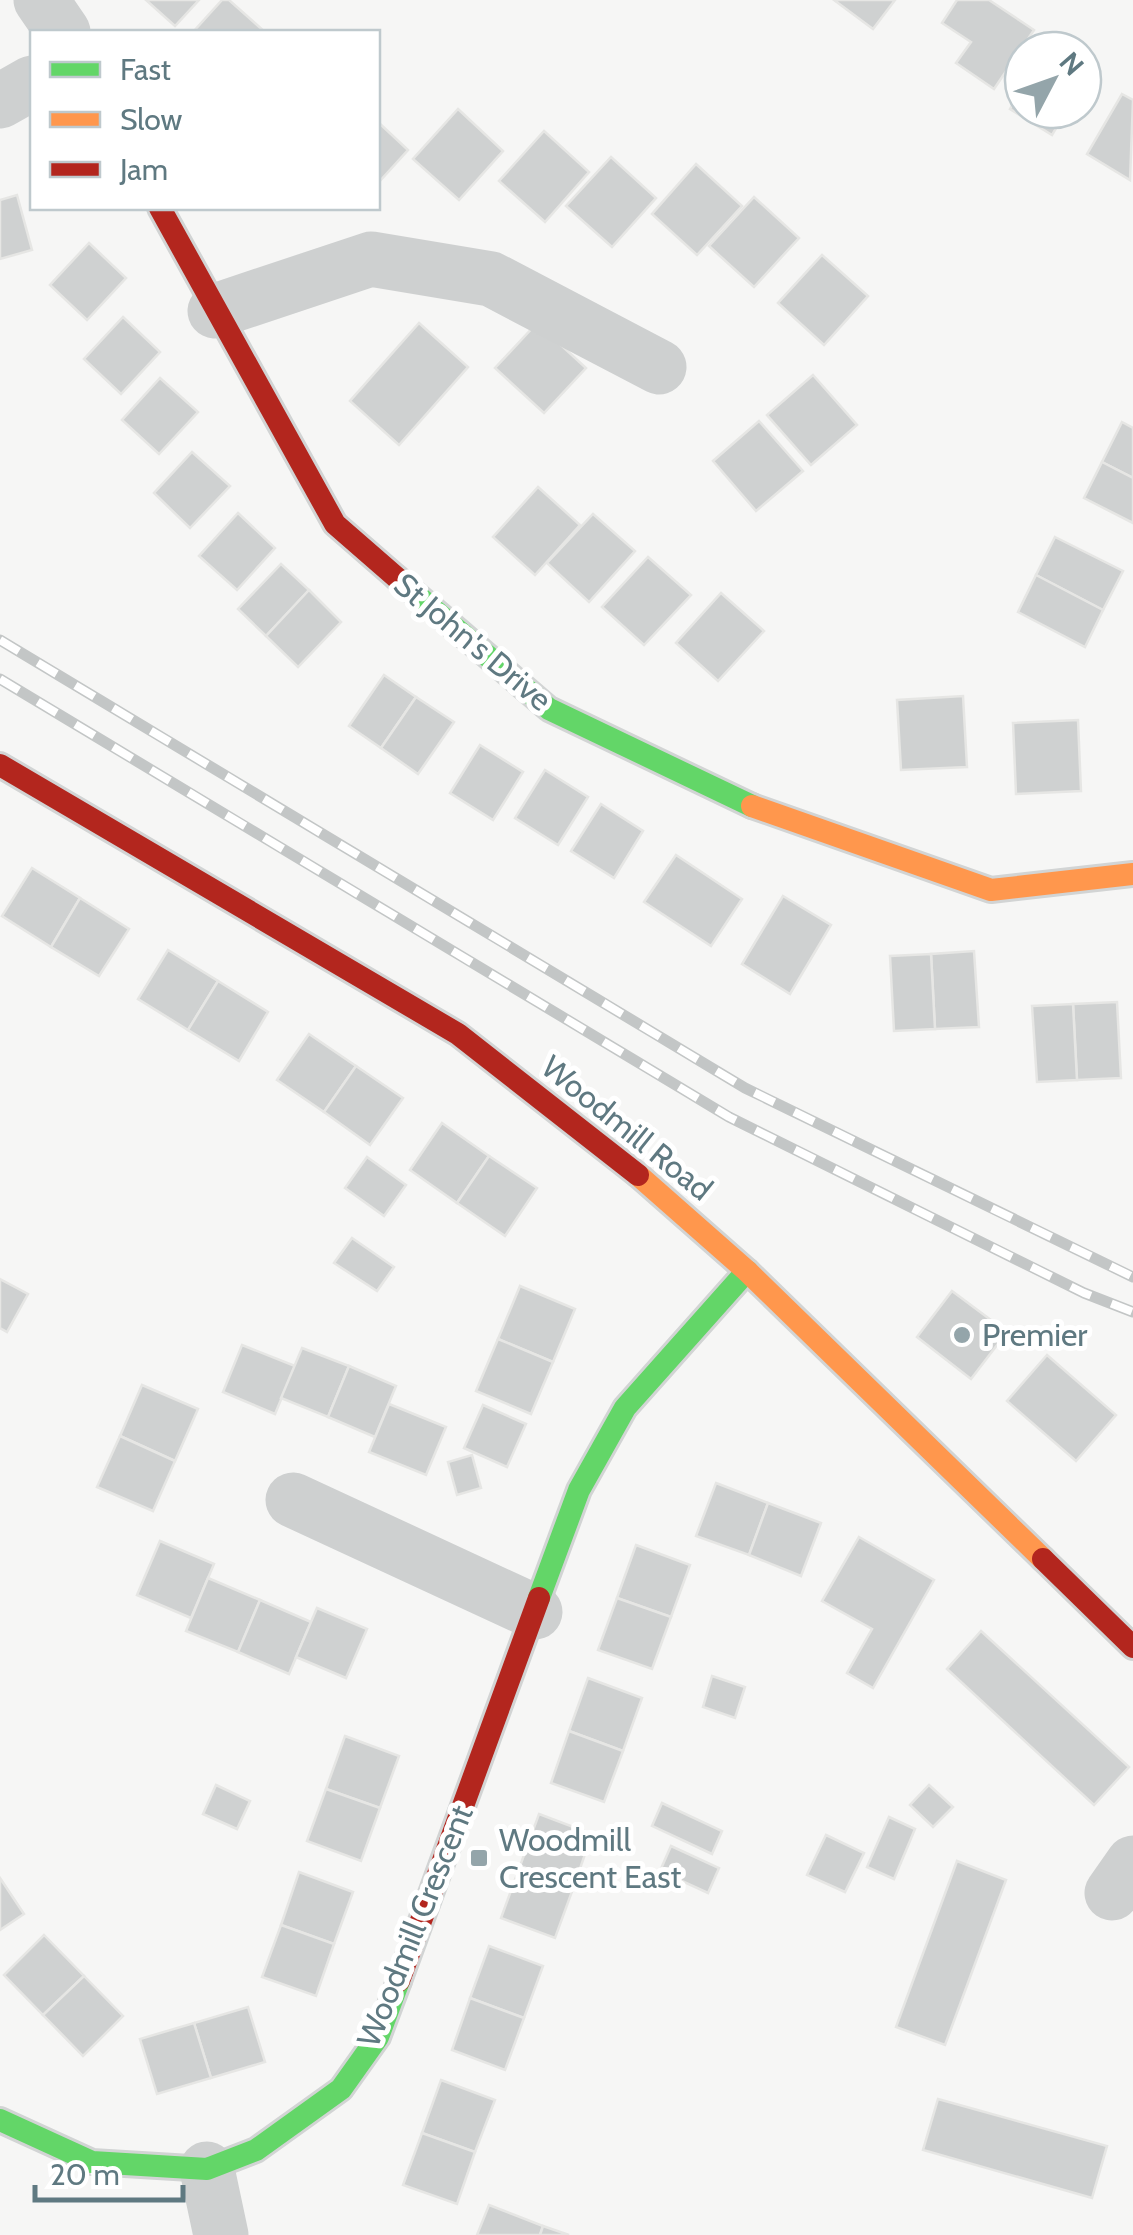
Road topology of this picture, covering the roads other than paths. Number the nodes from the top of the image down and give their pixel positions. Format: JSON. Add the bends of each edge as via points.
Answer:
{"nodes":[{"id":1,"x":41,"y":0,"type":"edge"},
{"id":2,"x":61,"y":30,"type":"edge"},
{"id":3,"x":30,"y":84,"type":"edge"},
{"id":4,"x":0,"y":101,"type":"edge"},
{"id":5,"x":161,"y":210,"type":"edge"},
{"id":6,"x":215,"y":310,"type":"junction"},
{"id":7,"x":659,"y":367,"type":"dead end"},
{"id":8,"x":0,"y":764,"type":"edge"},
{"id":9,"x":1133,"y":874,"type":"edge"},
{"id":10,"x":747,"y":1271,"type":"junction"},
{"id":11,"x":293,"y":1500,"type":"dead end"},
{"id":12,"x":535,"y":1612,"type":"junction"},
{"id":13,"x":1133,"y":1646,"type":"edge"},
{"id":14,"x":0,"y":2120,"type":"edge"},
{"id":15,"x":207,"y":2168,"type":"junction"},
{"id":16,"x":221,"y":2235,"type":"edge"}],
"edges":[{"from":1,"to":2,"type":"street"},
{"from":3,"to":4,"type":"street"},
{"from":5,"to":6,"type":"street","name":"St John's Drive"},
{"from":6,"to":7,"type":"street","via":[[372,259],[491,278]]},
{"from":6,"to":9,"type":"street","name":"St John's Drive","via":[[336,524],[548,710],[770,815],[991,890]]},
{"from":8,"to":10,"type":"street","name":"Woodmill Road","via":[[458,1034],[612,1152]]},
{"from":10,"to":12,"type":"street","name":"Woodmill Crescent","via":[[625,1408],[579,1490]]},
{"from":10,"to":13,"type":"street","name":"Woodmill Road"},
{"from":11,"to":12,"type":"street"},
{"from":12,"to":15,"type":"street","name":"Woodmill Crescent","via":[[378,2037],[341,2089],[256,2150]]},
{"from":14,"to":15,"type":"street","name":"Woodmill Crescent","via":[[92,2162]]},
{"from":15,"to":16,"type":"street"}]}
